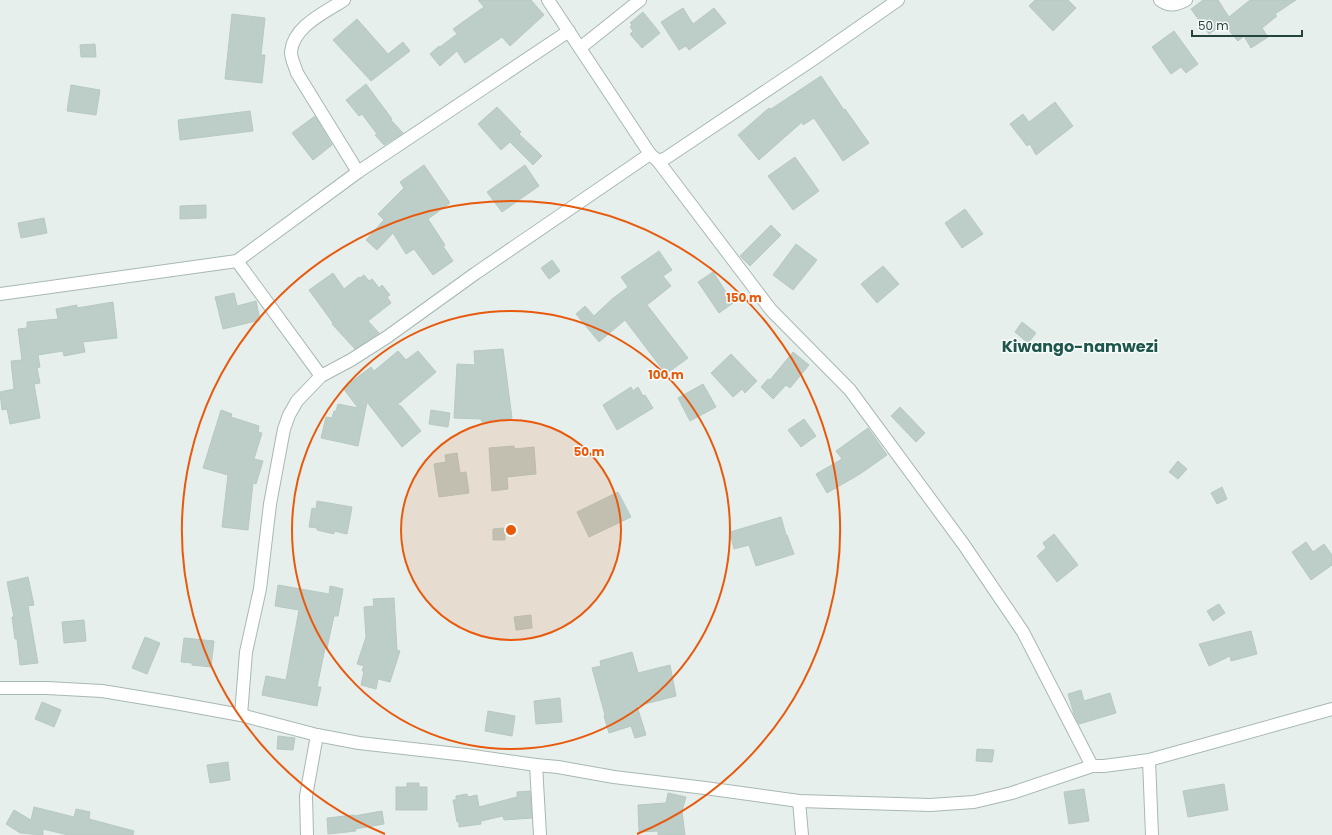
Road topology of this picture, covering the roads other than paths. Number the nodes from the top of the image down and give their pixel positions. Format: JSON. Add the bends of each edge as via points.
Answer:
{"nodes":[{"id":1,"x":344,"y":0,"type":"edge"},
{"id":2,"x":548,"y":0,"type":"edge"},
{"id":3,"x":640,"y":0,"type":"edge"},
{"id":4,"x":898,"y":0,"type":"edge"},
{"id":5,"x":1160,"y":0,"type":"edge"},
{"id":6,"x":1186,"y":0,"type":"edge"},
{"id":7,"x":569,"y":31,"type":"junction"},
{"id":8,"x":580,"y":48,"type":"junction"},
{"id":9,"x":654,"y":157,"type":"junction"},
{"id":10,"x":358,"y":172,"type":"junction"},
{"id":11,"x":237,"y":261,"type":"junction"},
{"id":12,"x":0,"y":294,"type":"edge"},
{"id":13,"x":321,"y":376,"type":"junction"},
{"id":14,"x":0,"y":688,"type":"edge"},
{"id":15,"x":1332,"y":709,"type":"edge"},
{"id":16,"x":240,"y":715,"type":"junction"},
{"id":17,"x":317,"y":734,"type":"junction"},
{"id":18,"x":1149,"y":760,"type":"junction"},
{"id":19,"x":536,"y":765,"type":"junction"},
{"id":20,"x":1092,"y":766,"type":"junction"},
{"id":21,"x":799,"y":801,"type":"junction"},
{"id":22,"x":307,"y":835,"type":"edge"},
{"id":23,"x":540,"y":835,"type":"edge"},
{"id":24,"x":802,"y":835,"type":"edge"},
{"id":25,"x":1152,"y":835,"type":"edge"}],
"edges":[{"from":1,"to":10,"type":"street","via":[[302,28],[291,51],[297,73]]},
{"from":2,"to":7,"type":"street"},
{"from":3,"to":8,"type":"street"},
{"from":4,"to":9,"type":"street","via":[[666,158]]},
{"from":5,"to":6,"type":"street","via":[[1172,5]]},
{"from":7,"to":8,"type":"street"},
{"from":7,"to":10,"type":"street"},
{"from":8,"to":9,"type":"street"},
{"from":9,"to":13,"type":"street","via":[[476,273],[387,337]]},
{"from":9,"to":20,"type":"street","via":[[771,310],[850,390],[964,545],[1023,632]]},
{"from":10,"to":11,"type":"street"},
{"from":11,"to":12,"type":"street"},
{"from":11,"to":13,"type":"street"},
{"from":13,"to":16,"type":"street","via":[[296,401],[284,429],[270,504],[260,589],[246,652]]},
{"from":14,"to":16,"type":"street","via":[[102,691]]},
{"from":15,"to":18,"type":"street"},
{"from":16,"to":17,"type":"street"},
{"from":17,"to":19,"type":"street","via":[[359,743]]},
{"from":17,"to":22,"type":"street","via":[[306,796]]},
{"from":18,"to":20,"type":"street"},
{"from":18,"to":25,"type":"street"},
{"from":19,"to":21,"type":"street"},
{"from":19,"to":23,"type":"street"},
{"from":20,"to":21,"type":"street","via":[[1012,793],[974,802],[930,805]]},
{"from":21,"to":24,"type":"street"}]}
